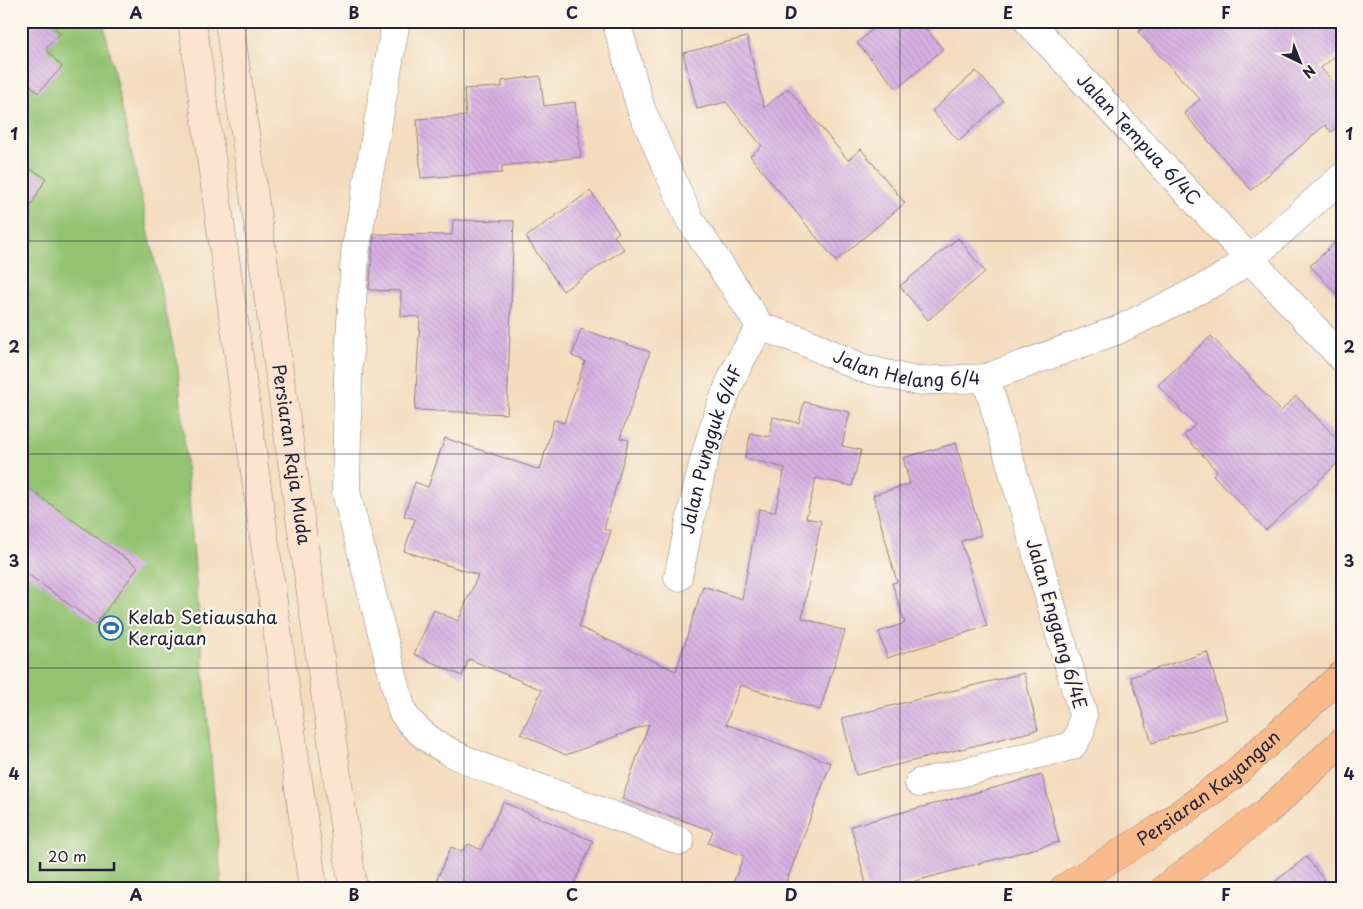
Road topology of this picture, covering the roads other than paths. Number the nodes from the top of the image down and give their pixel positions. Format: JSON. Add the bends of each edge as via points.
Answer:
{"nodes":[{"id":1,"x":192,"y":21,"type":"edge"},
{"id":2,"x":229,"y":21,"type":"edge"},
{"id":3,"x":396,"y":21,"type":"edge"},
{"id":4,"x":616,"y":21,"type":"edge"},
{"id":5,"x":1028,"y":21,"type":"edge"},
{"id":6,"x":1342,"y":177,"type":"edge"},
{"id":7,"x":1249,"y":260,"type":"junction"},
{"id":8,"x":761,"y":327,"type":"junction"},
{"id":9,"x":1342,"y":358,"type":"edge"},
{"id":10,"x":986,"y":378,"type":"junction"},
{"id":11,"x":678,"y":577,"type":"dead end"},
{"id":12,"x":1342,"y":675,"type":"edge"},
{"id":13,"x":1342,"y":742,"type":"edge"},
{"id":14,"x":919,"y":783,"type":"dead end"},
{"id":15,"x":680,"y":841,"type":"dead end"},
{"id":16,"x":313,"y":888,"type":"edge"},
{"id":17,"x":353,"y":888,"type":"edge"},
{"id":18,"x":1064,"y":888,"type":"edge"},
{"id":19,"x":1165,"y":888,"type":"edge"}],
"edges":[{"from":1,"to":16,"type":"main road"},
{"from":2,"to":17,"type":"main road","name":"Persiaran Raja Muda"},
{"from":3,"to":15,"type":"street","via":[[355,253],[346,492],[402,711],[409,723],[460,758]]},
{"from":4,"to":8,"type":"street","via":[[641,109],[690,220]]},
{"from":5,"to":7,"type":"street","name":"Jalan Tempua 6/4C"},
{"from":6,"to":7,"type":"street","name":"Jalan Helang 6/4"},
{"from":7,"to":9,"type":"street","name":"Jalan Tempua 6/4C"},
{"from":7,"to":10,"type":"street","name":"Jalan Helang 6/4","via":[[1215,282],[1118,330]]},
{"from":8,"to":10,"type":"street","name":"Jalan Helang 6/4","via":[[803,341],[862,368],[916,381]]},
{"from":8,"to":11,"type":"street","name":"Jalan Pungguk 6/4F","via":[[739,362],[720,409],[700,474]]},
{"from":10,"to":14,"type":"street","name":"Jalan Enggang 6/4E","via":[[1083,715],[1080,733],[1072,746]]},
{"from":12,"to":18,"type":"main road","name":"Persiaran Kayangan","via":[[1231,777],[1159,829]]},
{"from":13,"to":19,"type":"main road","via":[[1265,814]]}]}
